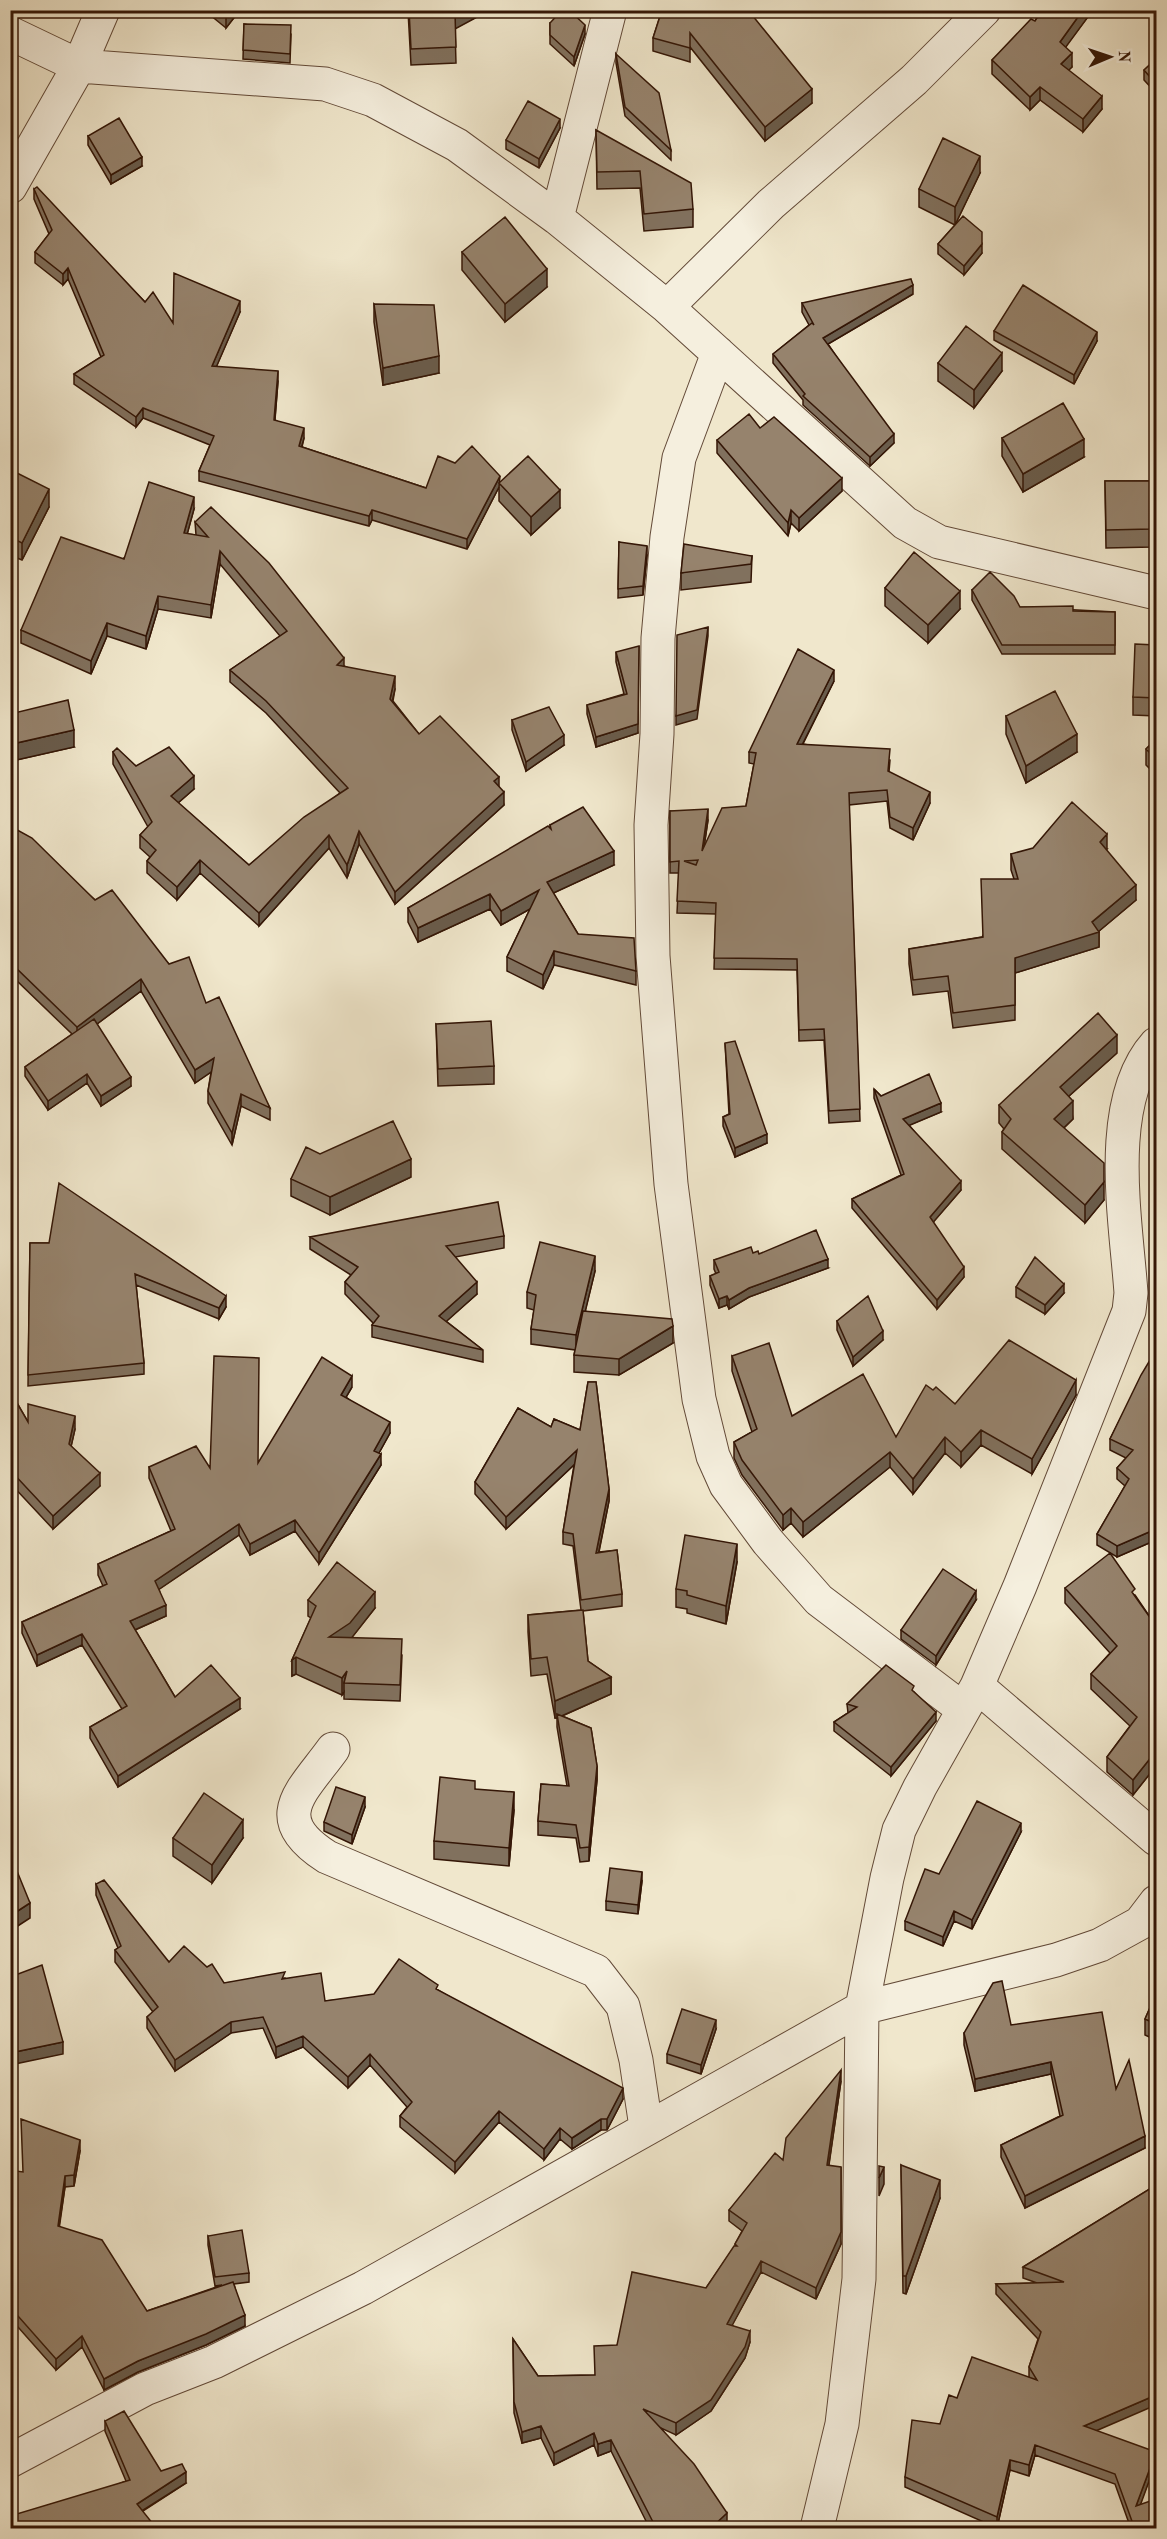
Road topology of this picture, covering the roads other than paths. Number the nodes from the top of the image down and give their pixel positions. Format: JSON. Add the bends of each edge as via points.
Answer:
{"nodes":[{"id":1,"x":103,"y":10,"type":"edge"},
{"id":2,"x":610,"y":10,"type":"edge"},
{"id":3,"x":984,"y":10,"type":"edge"},
{"id":4,"x":10,"y":33,"type":"edge"},
{"id":5,"x":79,"y":66,"type":"junction"},
{"id":6,"x":10,"y":187,"type":"edge"},
{"id":7,"x":557,"y":218,"type":"junction"},
{"id":8,"x":667,"y":307,"type":"junction"},
{"id":9,"x":718,"y":353,"type":"junction"},
{"id":10,"x":1156,"y":592,"type":"edge"},
{"id":11,"x":1156,"y":1044,"type":"edge"},
{"id":12,"x":970,"y":1697,"type":"junction"},
{"id":13,"x":333,"y":1749,"type":"dead end"},
{"id":14,"x":1156,"y":1839,"type":"edge"},
{"id":15,"x":1156,"y":1902,"type":"edge"},
{"id":16,"x":862,"y":2008,"type":"junction"},
{"id":17,"x":646,"y":2127,"type":"junction"},
{"id":18,"x":10,"y":2461,"type":"edge"},
{"id":19,"x":817,"y":2529,"type":"edge"}],
"edges":[{"from":1,"to":5,"type":"street"},
{"from":2,"to":7,"type":"street"},
{"from":3,"to":8,"type":"street","via":[[914,80],[771,204]]},
{"from":4,"to":5,"type":"street"},
{"from":5,"to":6,"type":"street"},
{"from":5,"to":7,"type":"street","via":[[325,84],[373,100],[457,145]]},
{"from":7,"to":8,"type":"street"},
{"from":8,"to":9,"type":"street"},
{"from":9,"to":10,"type":"street","via":[[905,523],[939,542]]},
{"from":9,"to":12,"type":"street","via":[[679,458],[667,537],[658,638],[651,825],[653,956],[671,1184],[699,1399],[713,1456],[726,1485],[768,1542],[819,1600]]},
{"from":11,"to":12,"type":"street","via":[[1143,1059],[1129,1100],[1122,1155],[1129,1311],[1020,1586]]},
{"from":12,"to":14,"type":"street"},
{"from":12,"to":16,"type":"street","via":[[899,1830]]},
{"from":13,"to":17,"type":"street","via":[[299,1793],[293,1809],[306,1844],[327,1857],[596,1971],[623,2006]]},
{"from":15,"to":16,"type":"street","via":[[1140,1923],[1100,1945],[1056,1960]]},
{"from":16,"to":17,"type":"street"},
{"from":16,"to":19,"type":"street","via":[[859,2278],[842,2424]]},
{"from":17,"to":18,"type":"street","via":[[363,2288],[214,2362],[145,2389]]}]}
